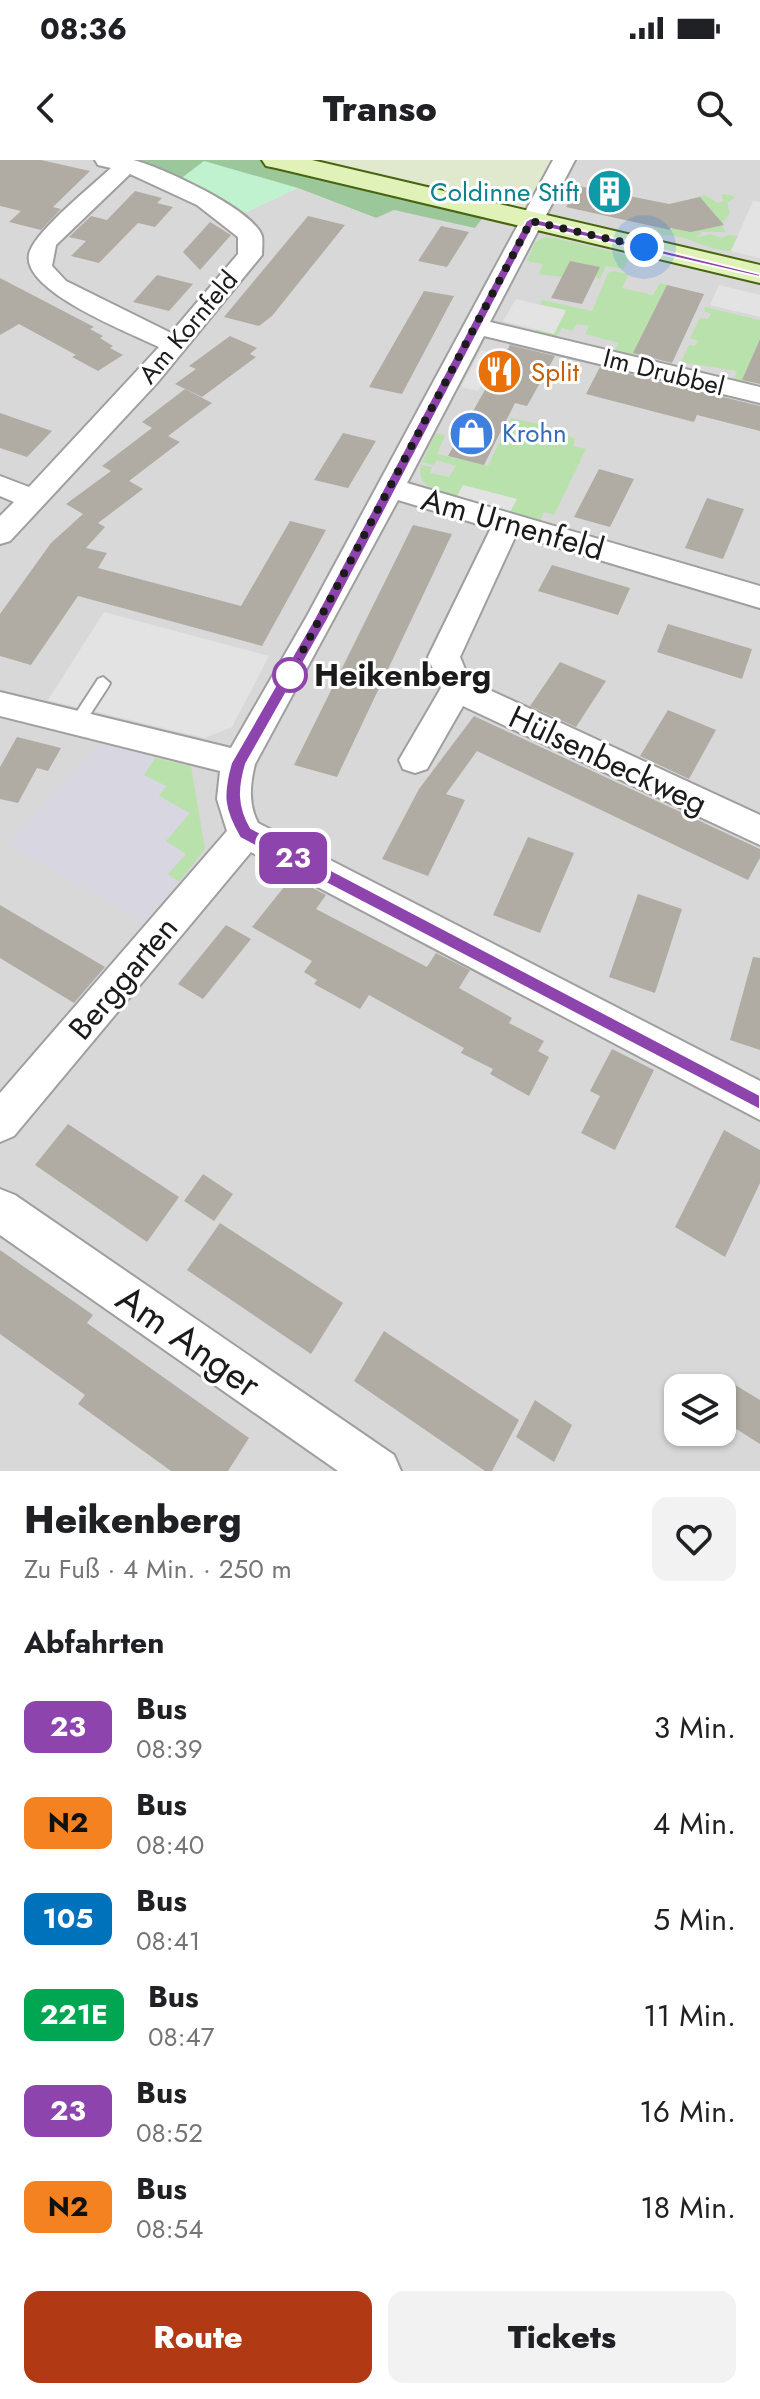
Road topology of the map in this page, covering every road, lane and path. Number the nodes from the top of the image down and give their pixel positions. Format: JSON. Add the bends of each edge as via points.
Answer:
{"nodes":[{"id":1,"x":276,"y":160,"type":"edge"},
{"id":2,"x":564,"y":160,"type":"edge"},
{"id":3,"x":116,"y":162,"type":"edge"},
{"id":4,"x":531,"y":221,"type":"junction"},
{"id":5,"x":760,"y":274,"type":"edge"},
{"id":6,"x":475,"y":326,"type":"junction"},
{"id":7,"x":173,"y":344,"type":"junction"},
{"id":8,"x":760,"y":395,"type":"edge"},
{"id":9,"x":0,"y":485,"type":"edge"},
{"id":10,"x":390,"y":488,"type":"junction"},
{"id":11,"x":32,"y":499,"type":"junction"},
{"id":12,"x":508,"y":522,"type":"junction"},
{"id":13,"x":0,"y":534,"type":"edge"},
{"id":14,"x":635,"y":560,"type":"junction"},
{"id":15,"x":760,"y":597,"type":"edge"},
{"id":16,"x":760,"y":622,"type":"edge"},
{"id":17,"x":103,"y":683,"type":"dead end"},
{"id":18,"x":457,"y":689,"type":"junction"},
{"id":19,"x":0,"y":704,"type":"edge"},
{"id":20,"x":77,"y":723,"type":"junction"},
{"id":21,"x":415,"y":760,"type":"dead end"},
{"id":22,"x":239,"y":763,"type":"junction"},
{"id":23,"x":760,"y":831,"type":"edge"},
{"id":24,"x":246,"y":833,"type":"junction"},
{"id":25,"x":760,"y":1101,"type":"edge"},
{"id":26,"x":0,"y":1123,"type":"edge"},
{"id":27,"x":0,"y":1210,"type":"edge"},
{"id":28,"x":378,"y":1471,"type":"edge"}],
"edges":[{"from":1,"to":4,"type":"street"},
{"from":2,"to":4,"type":"street"},
{"from":3,"to":7,"type":"street","via":[[47,241],[39,267],[57,286]]},
{"from":3,"to":7,"type":"street","name":"Am Kornfeld","via":[[175,183],[250,236],[250,255]]},
{"from":4,"to":5,"type":"street"},
{"from":4,"to":6,"type":"street"},
{"from":6,"to":8,"type":"street","name":"Im Drubbel"},
{"from":6,"to":10,"type":"street"},
{"from":7,"to":11,"type":"street","name":"Am Kornfeld"},
{"from":9,"to":11,"type":"street"},
{"from":10,"to":12,"type":"street","name":"Am Urnenfeld"},
{"from":10,"to":22,"type":"street"},
{"from":11,"to":13,"type":"street","name":"Am Kornfeld"},
{"from":12,"to":14,"type":"street","name":"Am Urnenfeld"},
{"from":12,"to":18,"type":"street","via":[[444,657]]},
{"from":14,"to":15,"type":"street","name":"Am Urnenfeld"},
{"from":14,"to":16,"type":"street","name":"Am Urnenfeld"},
{"from":17,"to":20,"type":"lane"},
{"from":18,"to":21,"type":"street"},
{"from":18,"to":23,"type":"street","name":"Hülsenbeckweg"},
{"from":19,"to":20,"type":"street"},
{"from":20,"to":22,"type":"street"},
{"from":22,"to":24,"type":"street","via":[[232,786],[234,813]]},
{"from":24,"to":25,"type":"street"},
{"from":24,"to":26,"type":"street","name":"Berggarten"},
{"from":27,"to":28,"type":"street","name":"Am Anger"}]}
